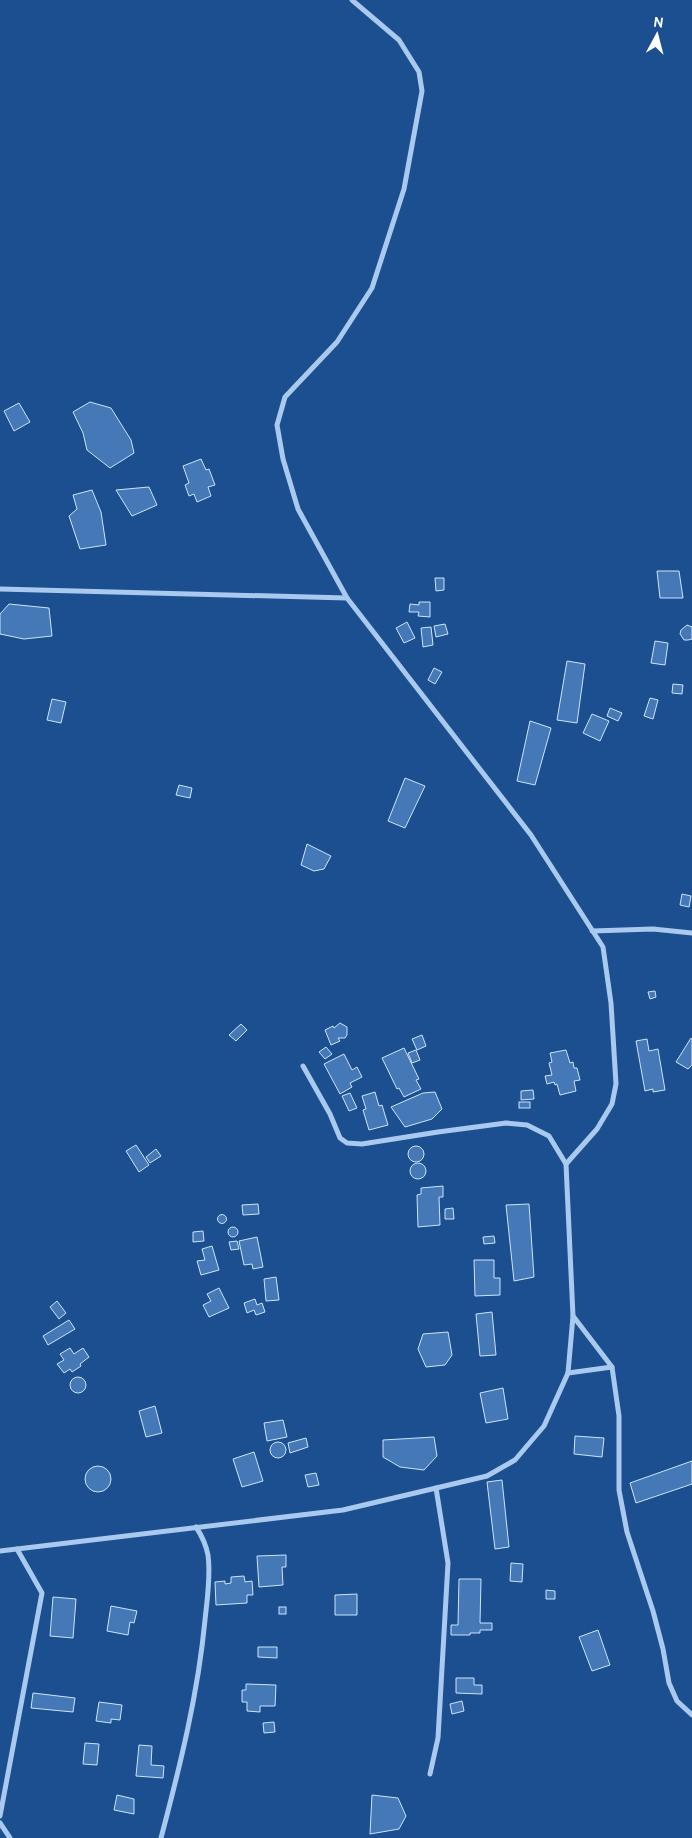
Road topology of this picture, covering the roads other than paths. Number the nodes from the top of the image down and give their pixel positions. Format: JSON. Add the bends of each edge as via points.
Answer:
{"nodes":[{"id":1,"x":352,"y":0,"type":"edge"},
{"id":2,"x":0,"y":589,"type":"edge"},
{"id":3,"x":348,"y":598,"type":"junction"},
{"id":4,"x":592,"y":931,"type":"junction"},
{"id":5,"x":692,"y":933,"type":"edge"},
{"id":6,"x":303,"y":1066,"type":"dead end"},
{"id":7,"x":566,"y":1164,"type":"junction"},
{"id":8,"x":573,"y":1316,"type":"junction"},
{"id":9,"x":612,"y":1367,"type":"junction"},
{"id":10,"x":568,"y":1373,"type":"junction"},
{"id":11,"x":436,"y":1488,"type":"junction"},
{"id":12,"x":196,"y":1527,"type":"junction"},
{"id":13,"x":17,"y":1548,"type":"junction"},
{"id":14,"x":0,"y":1551,"type":"edge"},
{"id":15,"x":692,"y":1715,"type":"edge"},
{"id":16,"x":430,"y":1774,"type":"dead end"},
{"id":17,"x":0,"y":1816,"type":"edge"},
{"id":18,"x":0,"y":1823,"type":"edge"},
{"id":19,"x":10,"y":1838,"type":"edge"},
{"id":20,"x":161,"y":1838,"type":"edge"}],
"edges":[{"from":1,"to":3,"type":"street","via":[[399,40],[419,72],[422,91],[404,189],[372,288],[337,342],[285,396],[277,425],[298,509]]},
{"from":2,"to":3,"type":"street"},
{"from":3,"to":4,"type":"street","via":[[531,835]]},
{"from":4,"to":5,"type":"street","via":[[653,929]]},
{"from":4,"to":7,"type":"street","via":[[602,947],[611,1003],[616,1084],[612,1104],[597,1129]]},
{"from":6,"to":7,"type":"street","via":[[340,1138],[347,1144],[506,1123],[526,1125],[549,1136]]},
{"from":7,"to":8,"type":"street"},
{"from":8,"to":9,"type":"street"},
{"from":8,"to":10,"type":"street"},
{"from":9,"to":10,"type":"street"},
{"from":9,"to":15,"type":"street","via":[[619,1416],[619,1490],[626,1532],[654,1611],[668,1683],[677,1701]]},
{"from":10,"to":11,"type":"street","via":[[544,1426],[515,1460],[487,1476]]},
{"from":11,"to":12,"type":"street","via":[[343,1510]]},
{"from":11,"to":16,"type":"street","via":[[448,1563],[438,1738]]},
{"from":12,"to":13,"type":"street"},
{"from":12,"to":20,"type":"street","via":[[208,1556],[208,1598],[202,1654],[176,1784]]},
{"from":13,"to":14,"type":"street"},
{"from":13,"to":17,"type":"street","via":[[42,1592]]},
{"from":18,"to":19,"type":"street"}]}
